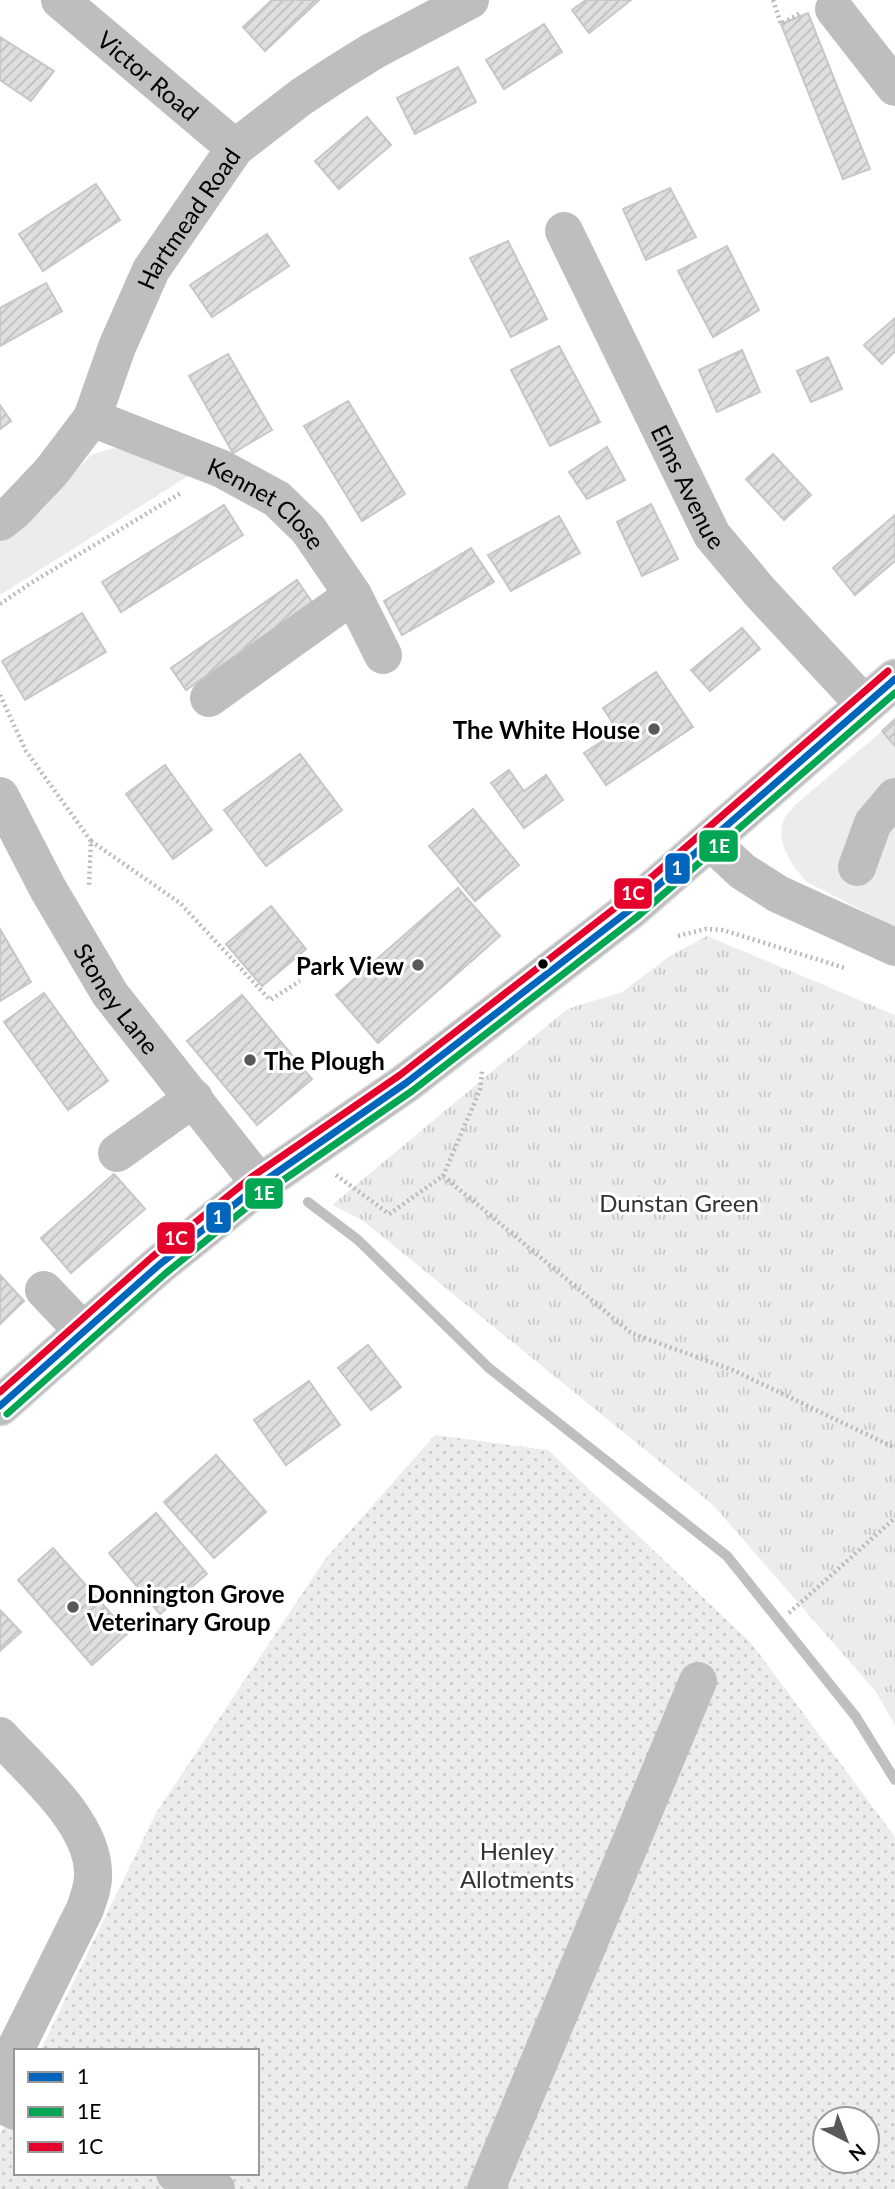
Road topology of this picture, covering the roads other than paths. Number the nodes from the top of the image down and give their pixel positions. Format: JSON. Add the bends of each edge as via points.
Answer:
{"nodes":[{"id":1,"x":60,"y":0,"type":"edge"},
{"id":2,"x":470,"y":0,"type":"edge"},
{"id":3,"x":834,"y":9,"type":"dead end"},
{"id":4,"x":895,"y":87,"type":"edge"},
{"id":5,"x":235,"y":148,"type":"junction"},
{"id":6,"x":564,"y":230,"type":"dead end"},
{"id":7,"x":92,"y":418,"type":"junction"},
{"id":8,"x":0,"y":522,"type":"edge"},
{"id":9,"x":353,"y":596,"type":"junction"},
{"id":10,"x":383,"y":654,"type":"dead end"},
{"id":11,"x":895,"y":679,"type":"edge"},
{"id":12,"x":209,"y":698,"type":"dead end"},
{"id":13,"x":864,"y":704,"type":"junction"},
{"id":14,"x":0,"y":796,"type":"edge"},
{"id":15,"x":887,"y":815,"type":"edge"},
{"id":16,"x":710,"y":841,"type":"junction"},
{"id":17,"x":857,"y":867,"type":"dead end"},
{"id":18,"x":895,"y":947,"type":"edge"},
{"id":19,"x":194,"y":1098,"type":"junction"},
{"id":20,"x":117,"y":1153,"type":"dead end"},
{"id":21,"x":260,"y":1184,"type":"junction"},
{"id":22,"x":44,"y":1290,"type":"dead end"},
{"id":23,"x":83,"y":1331,"type":"junction"},
{"id":24,"x":0,"y":1406,"type":"edge"},
{"id":25,"x":698,"y":1681,"type":"dead end"},
{"id":26,"x":0,"y":1736,"type":"edge"},
{"id":27,"x":15,"y":2049,"type":"edge"},
{"id":28,"x":14,"y":2052,"type":"edge"},
{"id":29,"x":0,"y":2080,"type":"edge"},
{"id":30,"x":181,"y":2175,"type":"edge"},
{"id":31,"x":216,"y":2189,"type":"edge"},
{"id":32,"x":485,"y":2189,"type":"edge"}],
"edges":[{"from":1,"to":5,"type":"street","name":"Victor Road"},
{"from":2,"to":5,"type":"street","name":"Hartmead Road","via":[[336,74]]},
{"from":3,"to":4,"type":"street"},
{"from":5,"to":7,"type":"street","name":"Hartmead Road","via":[[151,270]]},
{"from":6,"to":13,"type":"street","name":"Elms Avenue","via":[[712,535]]},
{"from":7,"to":8,"type":"street","name":"Hartmead Road","via":[[51,472]]},
{"from":7,"to":9,"type":"street","name":"Kennet Close","via":[[222,469],[277,499],[308,529]]},
{"from":9,"to":10,"type":"street","name":"Kennet Close"},
{"from":9,"to":12,"type":"street"},
{"from":11,"to":13,"type":"street"},
{"from":13,"to":16,"type":"street"},
{"from":14,"to":19,"type":"street","name":"Stoney Lane","via":[[110,994]]},
{"from":15,"to":17,"type":"street"},
{"from":16,"to":18,"type":"street","via":[[742,871],[778,894]]},
{"from":16,"to":21,"type":"street","via":[[631,909],[406,1083]]},
{"from":19,"to":20,"type":"street"},
{"from":19,"to":21,"type":"street","name":"Stoney Lane"},
{"from":21,"to":23,"type":"street"},
{"from":22,"to":23,"type":"street"},
{"from":23,"to":24,"type":"street"},
{"from":25,"to":32,"type":"street"},
{"from":26,"to":27,"type":"street","via":[[81,1830],[93,1871],[85,1909]]},
{"from":28,"to":29,"type":"street"},
{"from":30,"to":31,"type":"street"}]}
